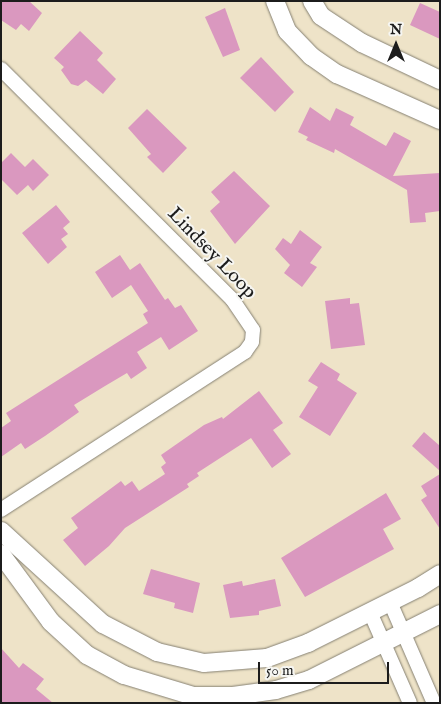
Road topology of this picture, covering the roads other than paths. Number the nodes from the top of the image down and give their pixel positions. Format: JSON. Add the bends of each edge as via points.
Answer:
{"nodes":[{"id":1,"x":275,"y":1,"type":"edge"},
{"id":2,"x":312,"y":1,"type":"edge"},
{"id":3,"x":1,"y":70,"type":"edge"},
{"id":4,"x":440,"y":80,"type":"edge"},
{"id":5,"x":440,"y":120,"type":"edge"},
{"id":6,"x":1,"y":510,"type":"edge"},
{"id":7,"x":1,"y":531,"type":"edge"},
{"id":8,"x":1,"y":554,"type":"edge"},
{"id":9,"x":440,"y":574,"type":"edge"},
{"id":10,"x":390,"y":602,"type":"junction"},
{"id":11,"x":370,"y":612,"type":"junction"},
{"id":12,"x":440,"y":614,"type":"edge"},
{"id":13,"x":403,"y":633,"type":"junction"},
{"id":14,"x":384,"y":642,"type":"junction"},
{"id":15,"x":410,"y":703,"type":"edge"},
{"id":16,"x":434,"y":703,"type":"edge"}],
"edges":[{"from":1,"to":5,"type":"street","via":[[287,31],[311,56],[337,74]]},
{"from":2,"to":4,"type":"street","via":[[321,16],[362,43]]},
{"from":3,"to":6,"type":"street","name":"Lindsey Loop","via":[[232,299],[252,330],[252,342],[245,352]]},
{"from":7,"to":11,"type":"street","via":[[104,624],[124,637],[181,660],[225,663],[267,658],[308,643]]},
{"from":8,"to":14,"type":"street","via":[[51,622],[87,655],[124,675],[175,692],[193,696],[233,696],[276,690],[309,680]]},
{"from":9,"to":10,"type":"street"},
{"from":10,"to":11,"type":"street"},
{"from":10,"to":13,"type":"street"},
{"from":11,"to":14,"type":"street"},
{"from":12,"to":13,"type":"street"},
{"from":13,"to":14,"type":"street"},
{"from":13,"to":16,"type":"street"},
{"from":14,"to":15,"type":"street"}]}
